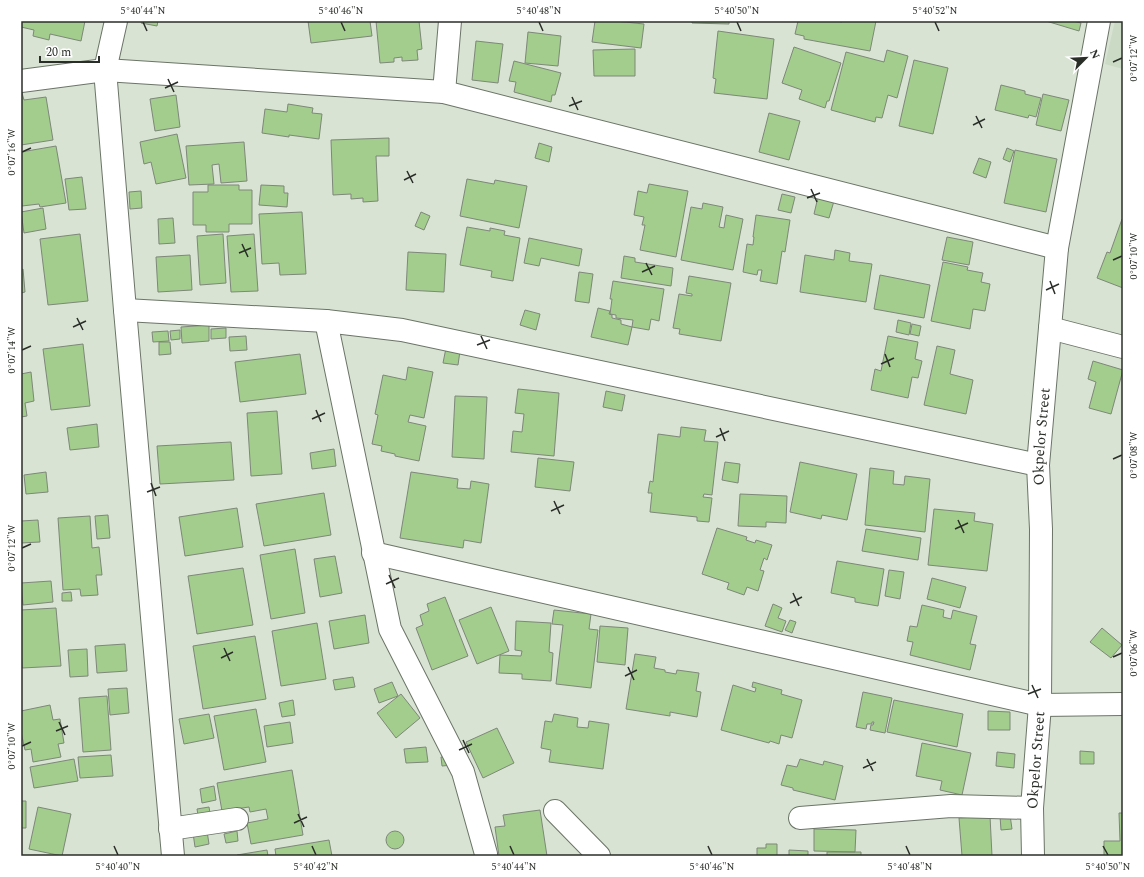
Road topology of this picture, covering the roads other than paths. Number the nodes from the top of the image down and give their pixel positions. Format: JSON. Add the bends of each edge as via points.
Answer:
{"nodes":[{"id":1,"x":116,"y":21,"type":"edge"},
{"id":2,"x":450,"y":21,"type":"edge"},
{"id":3,"x":1100,"y":21,"type":"edge"},
{"id":4,"x":105,"y":70,"type":"junction"},
{"id":5,"x":21,"y":81,"type":"edge"},
{"id":6,"x":444,"y":92,"type":"junction"},
{"id":7,"x":1057,"y":248,"type":"junction"},
{"id":8,"x":124,"y":310,"type":"junction"},
{"id":9,"x":326,"y":321,"type":"junction"},
{"id":10,"x":1050,"y":328,"type":"junction"},
{"id":11,"x":1123,"y":347,"type":"edge"},
{"id":12,"x":1038,"y":465,"type":"junction"},
{"id":13,"x":373,"y":553,"type":"junction"},
{"id":14,"x":1123,"y":704,"type":"edge"},
{"id":15,"x":1040,"y":705,"type":"junction"},
{"id":16,"x":1032,"y":808,"type":"junction"},
{"id":17,"x":555,"y":811,"type":"dead end"},
{"id":18,"x":800,"y":818,"type":"dead end"},
{"id":19,"x":237,"y":819,"type":"dead end"},
{"id":20,"x":170,"y":829,"type":"junction"},
{"id":21,"x":486,"y":854,"type":"dead end"},
{"id":22,"x":173,"y":856,"type":"edge"},
{"id":23,"x":598,"y":856,"type":"edge"},
{"id":24,"x":1033,"y":856,"type":"edge"}],
"edges":[{"from":1,"to":4,"type":"street"},
{"from":2,"to":6,"type":"street"},
{"from":3,"to":7,"type":"street","name":"Okpelor Street"},
{"from":4,"to":5,"type":"street"},
{"from":4,"to":6,"type":"street"},
{"from":4,"to":8,"type":"street"},
{"from":6,"to":7,"type":"street"},
{"from":7,"to":10,"type":"street","name":"Okpelor Street"},
{"from":8,"to":9,"type":"street"},
{"from":8,"to":20,"type":"street"},
{"from":9,"to":12,"type":"street","via":[[402,330]]},
{"from":9,"to":13,"type":"street"},
{"from":10,"to":11,"type":"street"},
{"from":10,"to":12,"type":"street","name":"Okpelor Street"},
{"from":12,"to":15,"type":"street","name":"Okpelor Street"},
{"from":13,"to":15,"type":"street"},
{"from":13,"to":21,"type":"street","via":[[390,629],[463,772]]},
{"from":14,"to":15,"type":"street"},
{"from":15,"to":16,"type":"street","name":"Okpelor Street"},
{"from":16,"to":18,"type":"street","via":[[951,806]]},
{"from":16,"to":24,"type":"street","name":"Okpelor Street"},
{"from":17,"to":23,"type":"street"},
{"from":19,"to":20,"type":"street"},
{"from":20,"to":22,"type":"street"}]}
